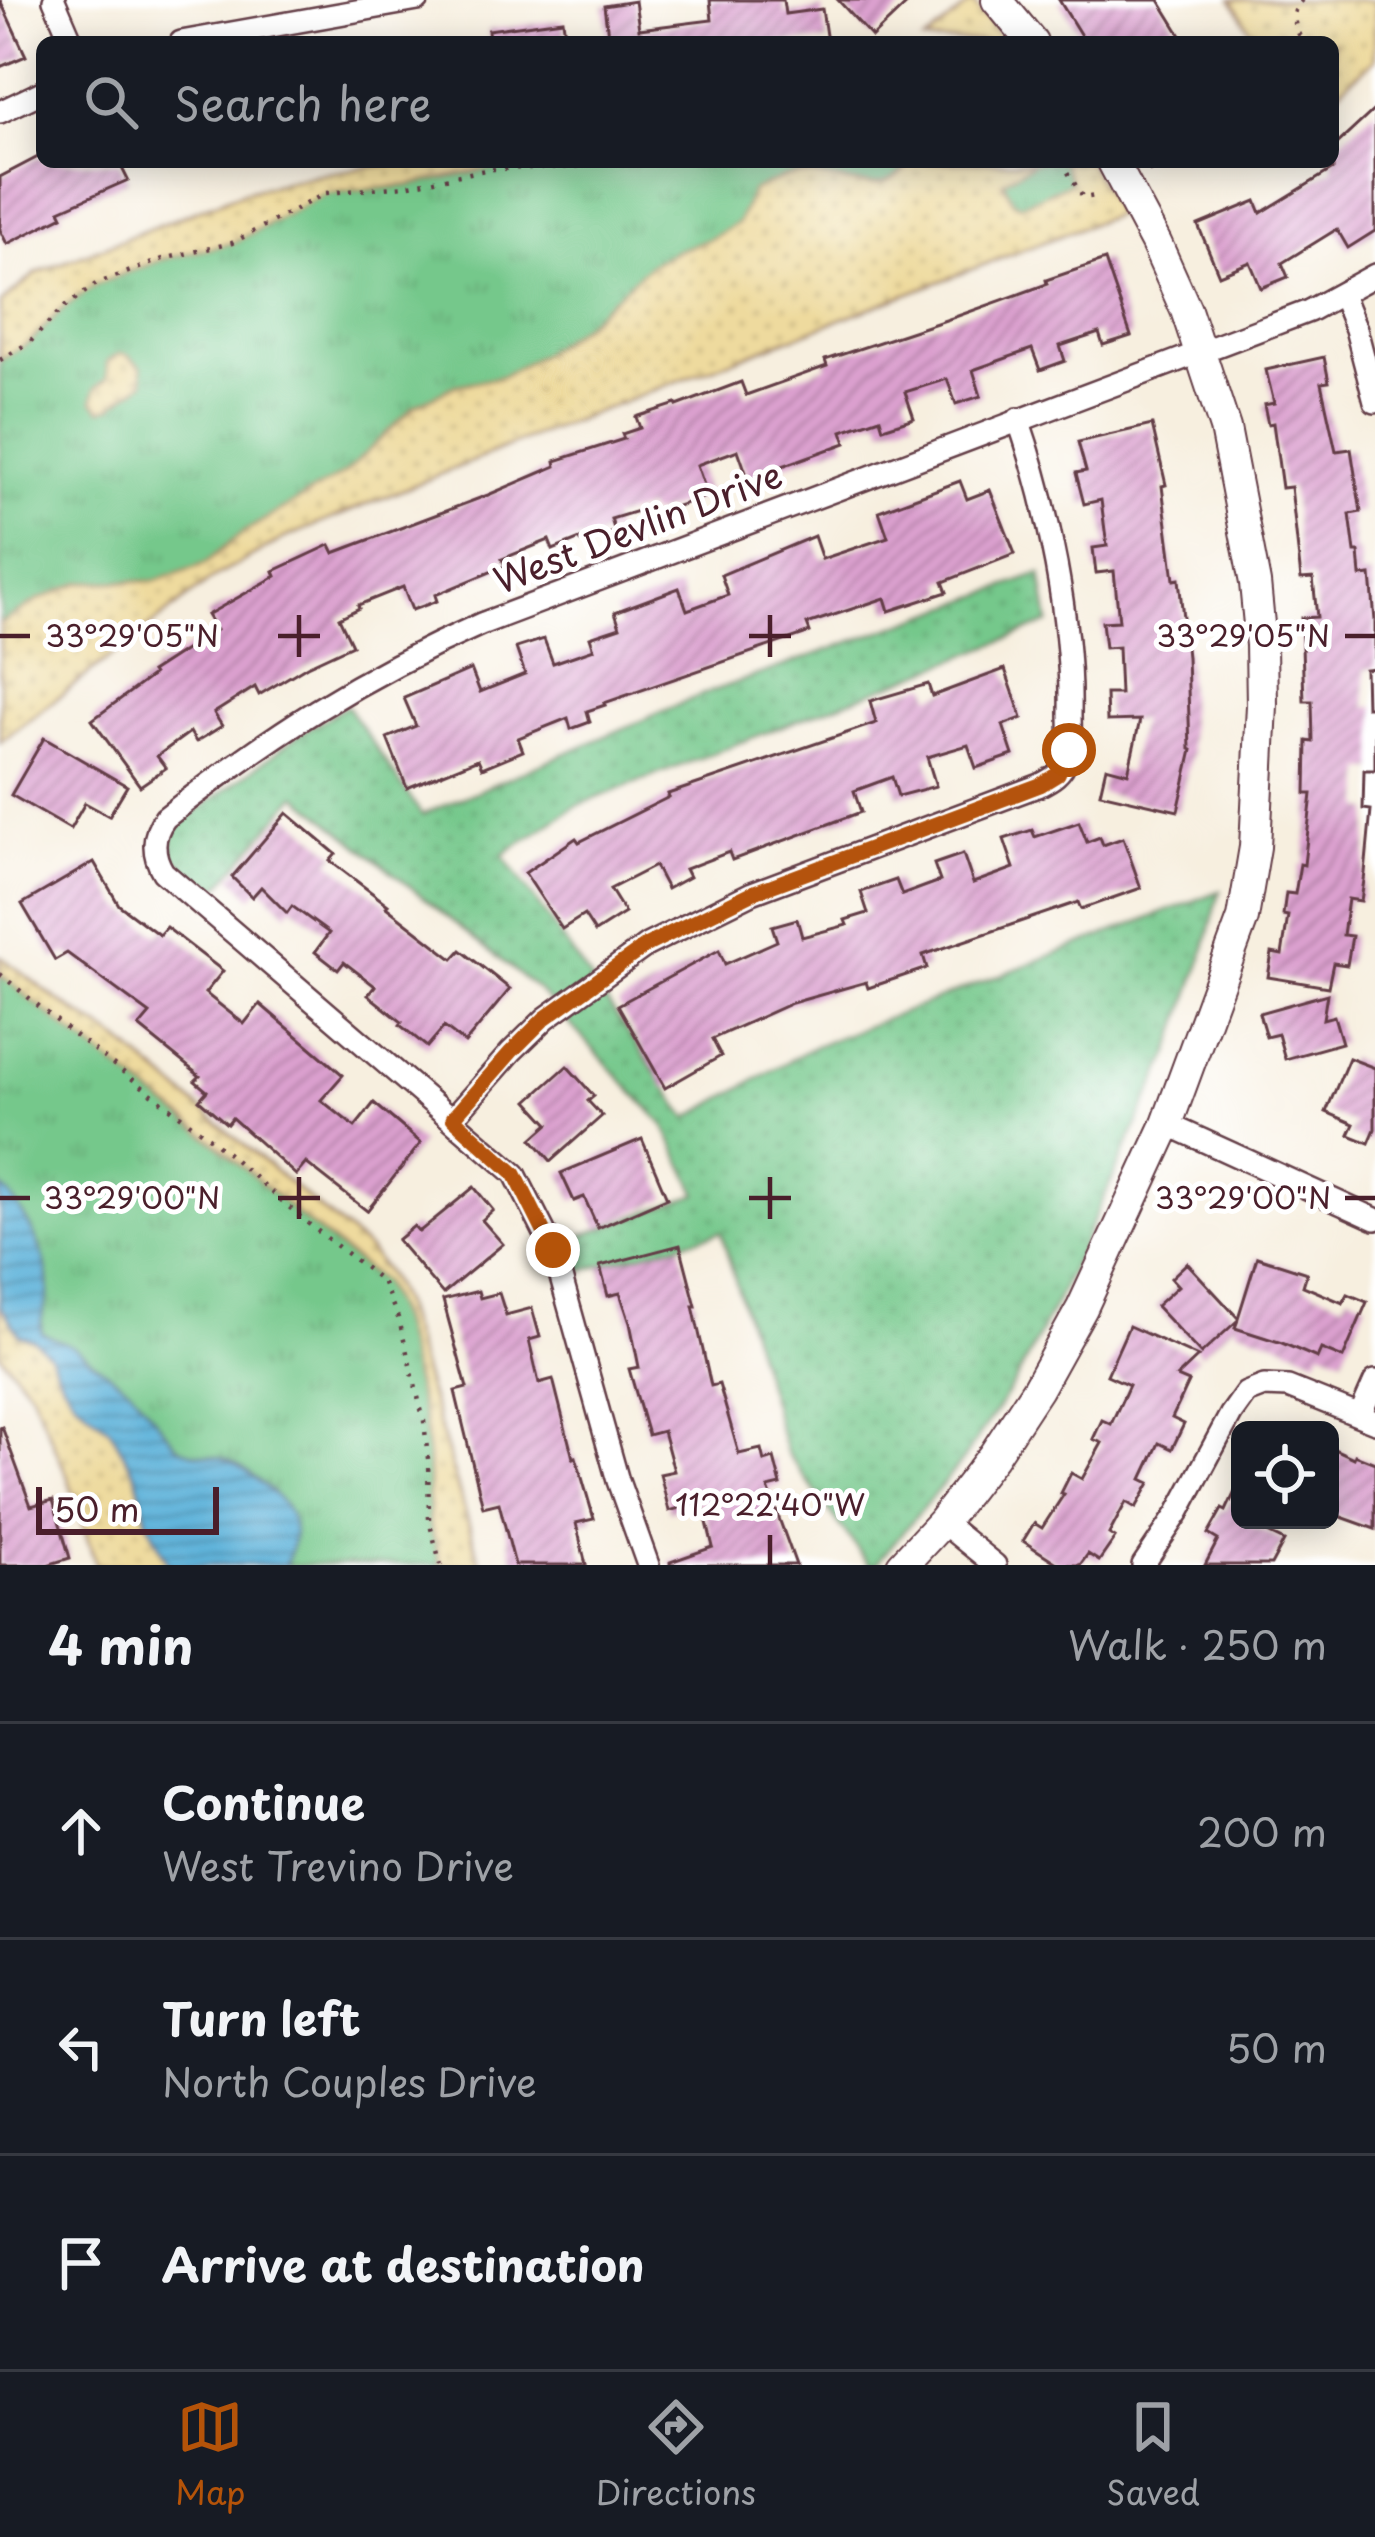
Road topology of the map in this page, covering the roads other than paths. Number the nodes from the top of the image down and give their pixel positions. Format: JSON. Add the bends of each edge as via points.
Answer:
{"nodes":[{"id":1,"x":54,"y":0,"type":"edge"},
{"id":2,"x":418,"y":0,"type":"edge"},
{"id":3,"x":997,"y":0,"type":"edge"},
{"id":4,"x":372,"y":4,"type":"edge"},
{"id":5,"x":69,"y":36,"type":"edge"},
{"id":6,"x":211,"y":36,"type":"edge"},
{"id":7,"x":1026,"y":36,"type":"edge"},
{"id":8,"x":36,"y":95,"type":"edge"},
{"id":9,"x":0,"y":112,"type":"edge"},
{"id":10,"x":1119,"y":172,"type":"edge"},
{"id":11,"x":1375,"y":275,"type":"edge"},
{"id":12,"x":1342,"y":295,"type":"junction"},
{"id":13,"x":1200,"y":350,"type":"junction"},
{"id":14,"x":1375,"y":402,"type":"edge"},
{"id":15,"x":1018,"y":419,"type":"junction"},
{"id":16,"x":453,"y":1118,"type":"junction"},
{"id":17,"x":1167,"y":1124,"type":"junction"},
{"id":18,"x":1375,"y":1219,"type":"edge"},
{"id":19,"x":1375,"y":1381,"type":"edge"},
{"id":20,"x":1367,"y":1419,"type":"edge"},
{"id":21,"x":942,"y":1522,"type":"junction"},
{"id":22,"x":648,"y":1565,"type":"edge"},
{"id":23,"x":902,"y":1565,"type":"edge"},
{"id":24,"x":994,"y":1565,"type":"edge"},
{"id":25,"x":1143,"y":1565,"type":"edge"}],
"edges":[{"from":1,"to":5,"type":"street"},
{"from":2,"to":4,"type":"street"},
{"from":3,"to":7,"type":"street"},
{"from":4,"to":6,"type":"street"},
{"from":8,"to":9,"type":"street"},
{"from":10,"to":13,"type":"street"},
{"from":11,"to":12,"type":"street","name":"West Devlin Drive"},
{"from":12,"to":13,"type":"street","name":"West Devlin Drive"},
{"from":12,"to":14,"type":"street"},
{"from":13,"to":15,"type":"street","name":"West Devlin Drive"},
{"from":13,"to":17,"type":"street","via":[[1225,428],[1255,583],[1262,705],[1243,918]]},
{"from":15,"to":16,"type":"street","via":[[1063,601],[1071,683],[1069,750],[1058,774],[752,893],[647,945],[545,1018]]},
{"from":15,"to":16,"type":"street","name":"West Devlin Drive","via":[[391,665],[282,730],[165,818],[155,850],[163,872]]},
{"from":16,"to":22,"type":"street","via":[[515,1174],[553,1250]]},
{"from":17,"to":18,"type":"street"},
{"from":17,"to":21,"type":"street","via":[[1037,1389]]},
{"from":19,"to":20,"type":"street"},
{"from":20,"to":25,"type":"street","via":[[1288,1387],[1246,1393]]},
{"from":21,"to":23,"type":"street"},
{"from":21,"to":24,"type":"street"}]}
